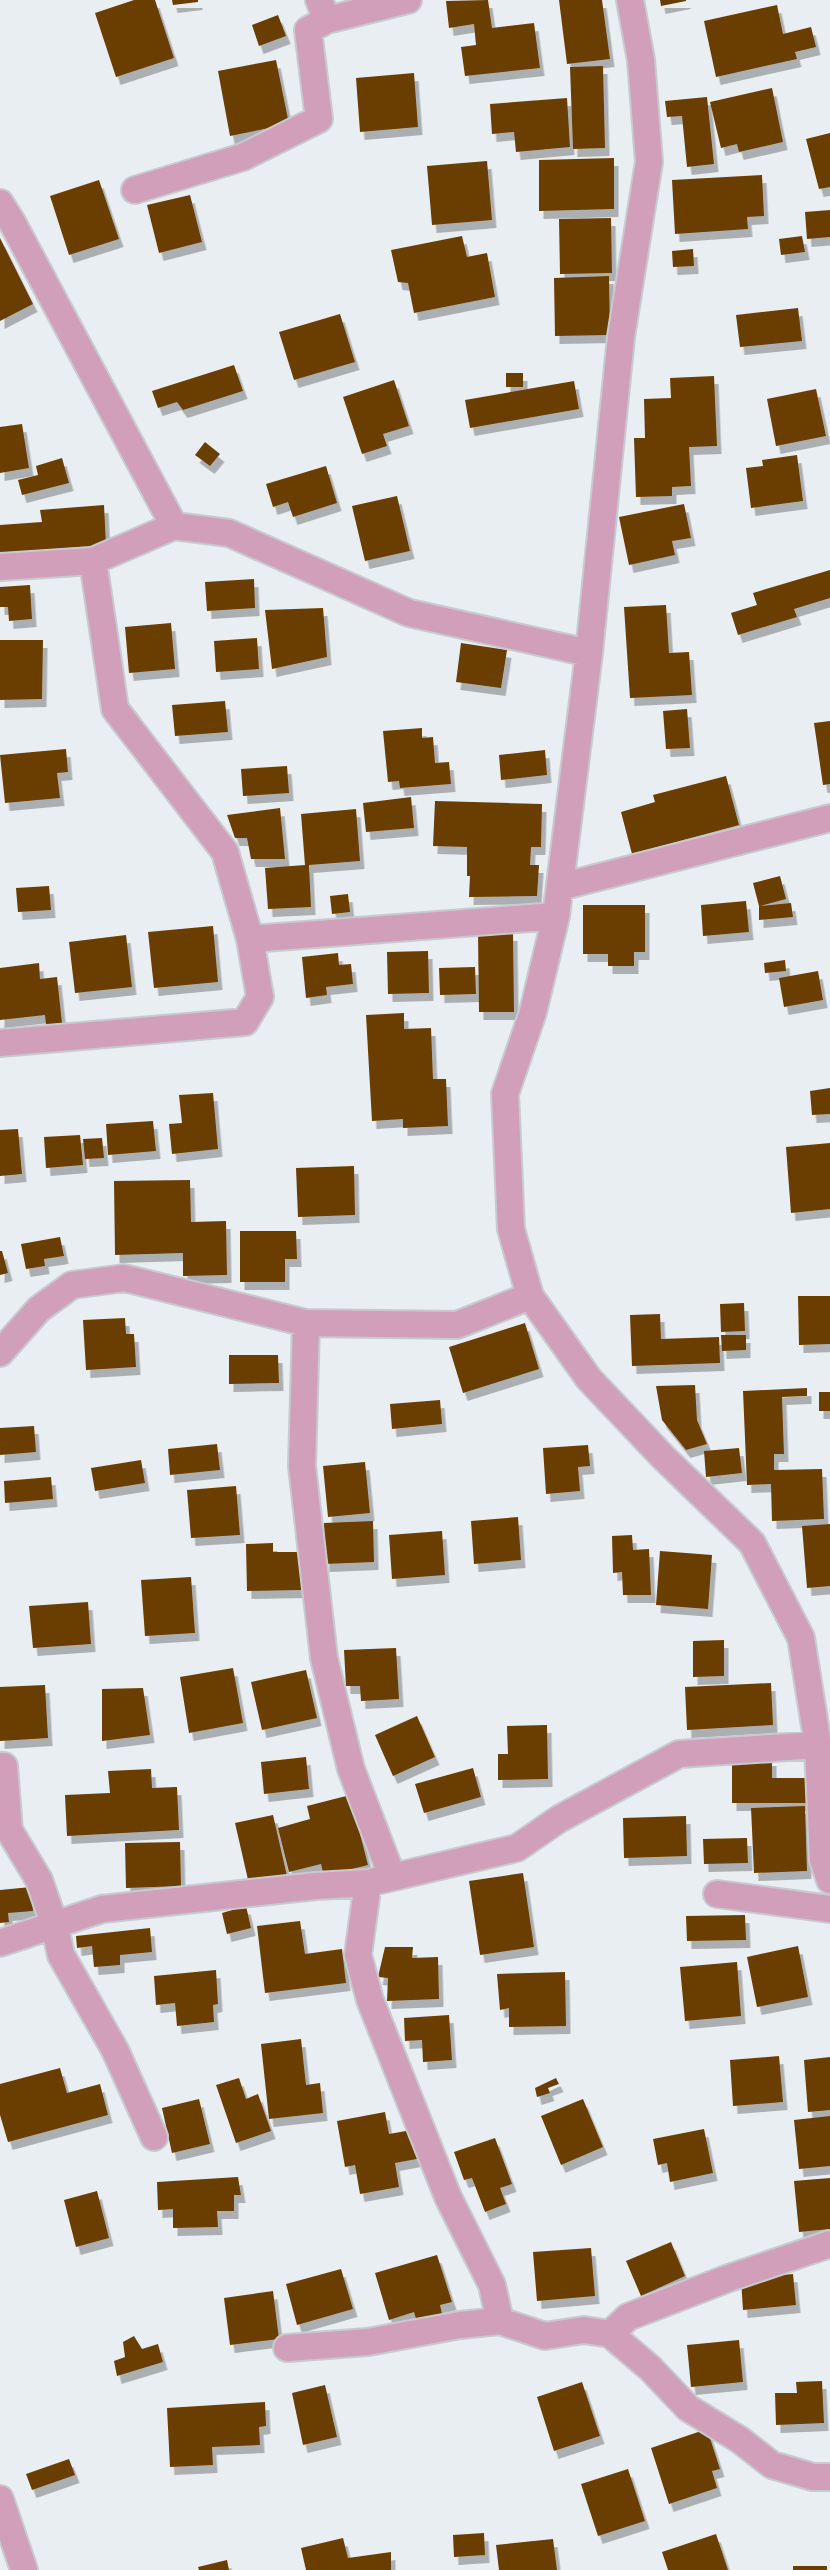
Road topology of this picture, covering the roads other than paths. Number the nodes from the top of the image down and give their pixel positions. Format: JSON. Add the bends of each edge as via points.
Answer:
{"nodes":[{"id":1,"x":408,"y":0,"type":"edge"},
{"id":2,"x":630,"y":0,"type":"edge"},
{"id":3,"x":323,"y":10,"type":"edge"},
{"id":4,"x":135,"y":190,"type":"dead end"},
{"id":5,"x":0,"y":203,"type":"edge"},
{"id":6,"x":174,"y":526,"type":"junction"},
{"id":7,"x":93,"y":561,"type":"junction"},
{"id":8,"x":0,"y":566,"type":"edge"},
{"id":9,"x":589,"y":653,"type":"junction"},
{"id":10,"x":830,"y":818,"type":"edge"},
{"id":11,"x":560,"y":887,"type":"junction"},
{"id":12,"x":556,"y":916,"type":"junction"},
{"id":13,"x":250,"y":939,"type":"junction"},
{"id":14,"x":0,"y":1043,"type":"edge"},
{"id":15,"x":530,"y":1296,"type":"junction"},
{"id":16,"x":306,"y":1323,"type":"junction"},
{"id":17,"x":0,"y":1353,"type":"edge"},
{"id":18,"x":818,"y":1745,"type":"junction"},
{"id":19,"x":0,"y":1766,"type":"edge"},
{"id":20,"x":380,"y":1880,"type":"junction"},
{"id":21,"x":830,"y":1880,"type":"edge"},
{"id":22,"x":717,"y":1894,"type":"dead end"},
{"id":23,"x":830,"y":1909,"type":"edge"},
{"id":24,"x":54,"y":1923,"type":"junction"},
{"id":25,"x":0,"y":1943,"type":"edge"},
{"id":26,"x":154,"y":2137,"type":"dead end"},
{"id":27,"x":830,"y":2244,"type":"edge"},
{"id":28,"x":500,"y":2321,"type":"junction"},
{"id":29,"x":610,"y":2334,"type":"junction"},
{"id":30,"x":286,"y":2348,"type":"dead end"},
{"id":31,"x":830,"y":2477,"type":"edge"},
{"id":32,"x":0,"y":2499,"type":"edge"},
{"id":33,"x":24,"y":2570,"type":"edge"}],
"edges":[{"from":1,"to":3,"type":"street"},
{"from":2,"to":9,"type":"street","via":[[641,60],[649,162],[621,337]]},
{"from":3,"to":4,"type":"street","via":[[308,30],[319,119],[243,157]]},
{"from":5,"to":6,"type":"street"},
{"from":6,"to":7,"type":"street"},
{"from":6,"to":9,"type":"street","via":[[229,533],[409,613]]},
{"from":7,"to":8,"type":"street"},
{"from":7,"to":13,"type":"street","via":[[115,709],[225,852]]},
{"from":9,"to":11,"type":"street"},
{"from":10,"to":11,"type":"street"},
{"from":11,"to":12,"type":"street"},
{"from":12,"to":13,"type":"street"},
{"from":12,"to":15,"type":"street","via":[[533,1012],[505,1094],[511,1229]]},
{"from":13,"to":14,"type":"street","via":[[260,997],[245,1022]]},
{"from":15,"to":16,"type":"street","via":[[457,1325]]},
{"from":15,"to":18,"type":"street","via":[[589,1379],[752,1543],[801,1637]]},
{"from":16,"to":17,"type":"street","via":[[124,1278],[72,1285],[38,1308]]},
{"from":16,"to":20,"type":"street","via":[[302,1466],[324,1658]]},
{"from":18,"to":20,"type":"street","via":[[679,1754],[559,1819],[517,1848]]},
{"from":18,"to":21,"type":"street","via":[[823,1860]]},
{"from":19,"to":24,"type":"street","via":[[4,1766],[9,1830],[39,1880]]},
{"from":20,"to":24,"type":"street","via":[[102,1909]]},
{"from":20,"to":28,"type":"street","via":[[358,1955],[370,2000],[448,2197],[492,2285]]},
{"from":22,"to":23,"type":"street"},
{"from":24,"to":25,"type":"street"},
{"from":24,"to":26,"type":"street","via":[[61,1955],[115,2050]]},
{"from":27,"to":29,"type":"street","via":[[628,2317]]},
{"from":28,"to":29,"type":"street","via":[[545,2336],[584,2330]]},
{"from":28,"to":30,"type":"street","via":[[368,2342]]},
{"from":29,"to":31,"type":"street","via":[[688,2408],[772,2465]]},
{"from":32,"to":33,"type":"street"}]}
